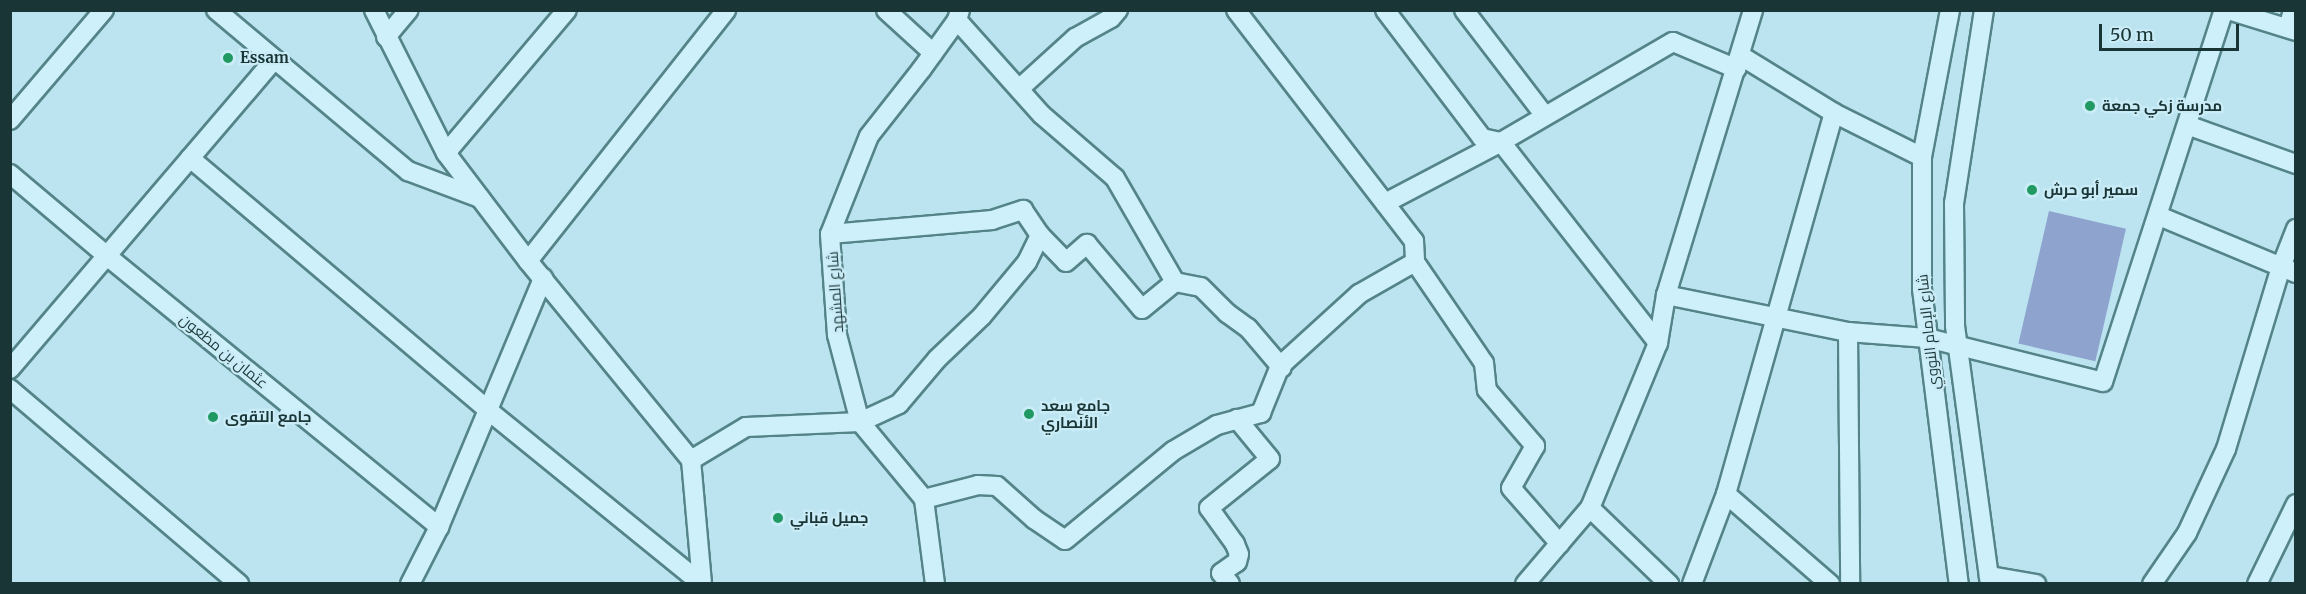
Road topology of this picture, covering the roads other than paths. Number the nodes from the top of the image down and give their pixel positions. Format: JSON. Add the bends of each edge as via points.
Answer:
{"nodes":[{"id":1,"x":104,"y":10,"type":"edge"},
{"id":2,"x":216,"y":10,"type":"edge"},
{"id":3,"x":374,"y":10,"type":"edge"},
{"id":4,"x":409,"y":10,"type":"edge"},
{"id":5,"x":567,"y":10,"type":"edge"},
{"id":6,"x":726,"y":10,"type":"edge"},
{"id":7,"x":886,"y":10,"type":"edge"},
{"id":8,"x":1118,"y":10,"type":"edge"},
{"id":9,"x":1236,"y":10,"type":"edge"},
{"id":10,"x":1385,"y":10,"type":"edge"},
{"id":11,"x":1464,"y":10,"type":"edge"},
{"id":12,"x":1753,"y":10,"type":"edge"},
{"id":13,"x":1950,"y":10,"type":"edge"},
{"id":14,"x":1984,"y":10,"type":"edge"},
{"id":15,"x":2226,"y":10,"type":"edge"},
{"id":16,"x":2294,"y":10,"type":"edge"},
{"id":17,"x":958,"y":15,"type":"edge"},
{"id":18,"x":2292,"y":30,"type":"edge"},
{"id":19,"x":386,"y":37,"type":"junction"},
{"id":20,"x":933,"y":53,"type":"junction"},
{"id":21,"x":274,"y":60,"type":"junction"},
{"id":22,"x":1739,"y":62,"type":"junction"},
{"id":23,"x":1019,"y":89,"type":"junction"},
{"id":24,"x":1834,"y":113,"type":"junction"},
{"id":25,"x":1545,"y":116,"type":"junction"},
{"id":26,"x":10,"y":120,"type":"edge"},
{"id":27,"x":2187,"y":125,"type":"junction"},
{"id":28,"x":1501,"y":142,"type":"junction"},
{"id":29,"x":446,"y":153,"type":"junction"},
{"id":30,"x":1922,"y":157,"type":"junction"},
{"id":31,"x":190,"y":159,"type":"junction"},
{"id":32,"x":2295,"y":164,"type":"edge"},
{"id":33,"x":10,"y":174,"type":"edge"},
{"id":34,"x":480,"y":198,"type":"junction"},
{"id":35,"x":1385,"y":203,"type":"junction"},
{"id":36,"x":2159,"y":216,"type":"junction"},
{"id":37,"x":2295,"y":229,"type":"edge"},
{"id":38,"x":830,"y":234,"type":"junction"},
{"id":39,"x":1040,"y":235,"type":"junction"},
{"id":40,"x":107,"y":256,"type":"junction"},
{"id":41,"x":528,"y":261,"type":"junction"},
{"id":42,"x":1415,"y":262,"type":"junction"},
{"id":43,"x":2288,"y":270,"type":"edge"},
{"id":44,"x":543,"y":278,"type":"junction"},
{"id":45,"x":1175,"y":282,"type":"junction"},
{"id":46,"x":1666,"y":295,"type":"junction"},
{"id":47,"x":1775,"y":318,"type":"junction"},
{"id":48,"x":1848,"y":332,"type":"junction"},
{"id":49,"x":1928,"y":338,"type":"junction"},
{"id":50,"x":1658,"y":343,"type":"junction"},
{"id":51,"x":1958,"y":345,"type":"junction"},
{"id":52,"x":1281,"y":367,"type":"junction"},
{"id":53,"x":10,"y":369,"type":"edge"},
{"id":54,"x":10,"y":389,"type":"edge"},
{"id":55,"x":489,"y":411,"type":"junction"},
{"id":56,"x":1237,"y":419,"type":"junction"},
{"id":57,"x":860,"y":422,"type":"junction"},
{"id":58,"x":691,"y":460,"type":"junction"},
{"id":59,"x":1726,"y":494,"type":"junction"},
{"id":60,"x":924,"y":499,"type":"junction"},
{"id":61,"x":2295,"y":504,"type":"edge"},
{"id":62,"x":1590,"y":508,"type":"junction"},
{"id":63,"x":439,"y":527,"type":"junction"},
{"id":64,"x":1560,"y":544,"type":"junction"},
{"id":65,"x":1989,"y":580,"type":"edge"},
{"id":66,"x":239,"y":584,"type":"edge"},
{"id":67,"x":410,"y":584,"type":"edge"},
{"id":68,"x":702,"y":584,"type":"edge"},
{"id":69,"x":934,"y":584,"type":"edge"},
{"id":70,"x":1230,"y":584,"type":"edge"},
{"id":71,"x":1525,"y":584,"type":"edge"},
{"id":72,"x":1669,"y":584,"type":"edge"},
{"id":73,"x":1692,"y":584,"type":"edge"},
{"id":74,"x":1830,"y":584,"type":"edge"},
{"id":75,"x":1850,"y":584,"type":"edge"},
{"id":76,"x":1959,"y":584,"type":"edge"},
{"id":77,"x":2036,"y":584,"type":"edge"},
{"id":78,"x":2152,"y":584,"type":"edge"},
{"id":79,"x":2257,"y":584,"type":"edge"}],
"edges":[{"from":1,"to":26,"type":"street"},
{"from":2,"to":21,"type":"street"},
{"from":3,"to":19,"type":"street"},
{"from":4,"to":19,"type":"street"},
{"from":5,"to":29,"type":"street"},
{"from":6,"to":41,"type":"street"},
{"from":7,"to":20,"type":"street"},
{"from":8,"to":23,"type":"street","via":[[1075,38]]},
{"from":9,"to":35,"type":"street"},
{"from":10,"to":28,"type":"street","via":[[1482,138]]},
{"from":11,"to":25,"type":"street"},
{"from":12,"to":22,"type":"street"},
{"from":13,"to":30,"type":"street","name":"شارع الإمام النووي"},
{"from":14,"to":51,"type":"street","via":[[1954,203]]},
{"from":15,"to":18,"type":"street"},
{"from":15,"to":27,"type":"street"},
{"from":16,"to":18,"type":"street"},
{"from":17,"to":20,"type":"street","name":"شارع المشهد"},
{"from":17,"to":23,"type":"street"},
{"from":19,"to":29,"type":"street"},
{"from":20,"to":38,"type":"street","name":"شارع المشهد","via":[[869,136]]},
{"from":21,"to":31,"type":"street"},
{"from":21,"to":34,"type":"street","via":[[408,171]]},
{"from":22,"to":24,"type":"street"},
{"from":22,"to":25,"type":"street","via":[[1673,42]]},
{"from":22,"to":46,"type":"street"},
{"from":23,"to":45,"type":"street","via":[[1042,115],[1115,178]]},
{"from":24,"to":30,"type":"street"},
{"from":24,"to":47,"type":"street"},
{"from":25,"to":28,"type":"street"},
{"from":27,"to":32,"type":"street"},
{"from":27,"to":36,"type":"street"},
{"from":28,"to":35,"type":"street"},
{"from":28,"to":50,"type":"street"},
{"from":29,"to":34,"type":"street"},
{"from":30,"to":49,"type":"street","name":"شارع الإمام النووي","via":[[1922,289]]},
{"from":31,"to":40,"type":"street"},
{"from":31,"to":55,"type":"street"},
{"from":33,"to":40,"type":"street","name":"عثمان بن مظعون"},
{"from":34,"to":41,"type":"street"},
{"from":35,"to":42,"type":"street","via":[[1414,241]]},
{"from":36,"to":43,"type":"street"},
{"from":36,"to":51,"type":"street","via":[[2103,382]]},
{"from":37,"to":43,"type":"street"},
{"from":38,"to":39,"type":"street","via":[[992,220],[1023,210]]},
{"from":38,"to":57,"type":"street","name":"شارع المشهد","via":[[837,334]]},
{"from":39,"to":45,"type":"street","via":[[1066,262],[1087,244],[1142,309]]},
{"from":39,"to":57,"type":"street","via":[[1020,271],[899,404]]},
{"from":40,"to":53,"type":"street"},
{"from":40,"to":63,"type":"street","name":"عثمان بن مظعون"},
{"from":41,"to":44,"type":"street"},
{"from":42,"to":52,"type":"street","via":[[1359,294]]},
{"from":42,"to":64,"type":"street","via":[[1484,363],[1487,390],[1535,446],[1511,488]]},
{"from":43,"to":78,"type":"street","via":[[2226,449],[2187,533]]},
{"from":44,"to":55,"type":"street"},
{"from":44,"to":58,"type":"street"},
{"from":45,"to":52,"type":"street","via":[[1201,287],[1227,314],[1248,328]]},
{"from":46,"to":47,"type":"street"},
{"from":46,"to":50,"type":"street"},
{"from":47,"to":48,"type":"street"},
{"from":47,"to":59,"type":"street"},
{"from":48,"to":49,"type":"street"},
{"from":48,"to":75,"type":"street"},
{"from":49,"to":51,"type":"street"},
{"from":49,"to":76,"type":"street","name":"شارع الإمام النووي"},
{"from":50,"to":62,"type":"street"},
{"from":51,"to":65,"type":"street"},
{"from":52,"to":56,"type":"street","via":[[1261,413]]},
{"from":54,"to":66,"type":"street"},
{"from":55,"to":63,"type":"street"},
{"from":55,"to":68,"type":"street"},
{"from":56,"to":60,"type":"street","via":[[1217,425],[1173,451],[1065,540],[997,486],[978,485]]},
{"from":56,"to":70,"type":"street","via":[[1270,459],[1209,508],[1239,554],[1237,562],[1221,573]]},
{"from":57,"to":58,"type":"street","via":[[746,427]]},
{"from":57,"to":60,"type":"street","name":"شارع المشهد"},
{"from":58,"to":68,"type":"street"},
{"from":59,"to":73,"type":"street"},
{"from":59,"to":74,"type":"street"},
{"from":60,"to":69,"type":"street"},
{"from":61,"to":79,"type":"street"},
{"from":62,"to":64,"type":"street"},
{"from":62,"to":72,"type":"street"},
{"from":63,"to":67,"type":"street"},
{"from":64,"to":71,"type":"street"},
{"from":65,"to":77,"type":"street"}]}
